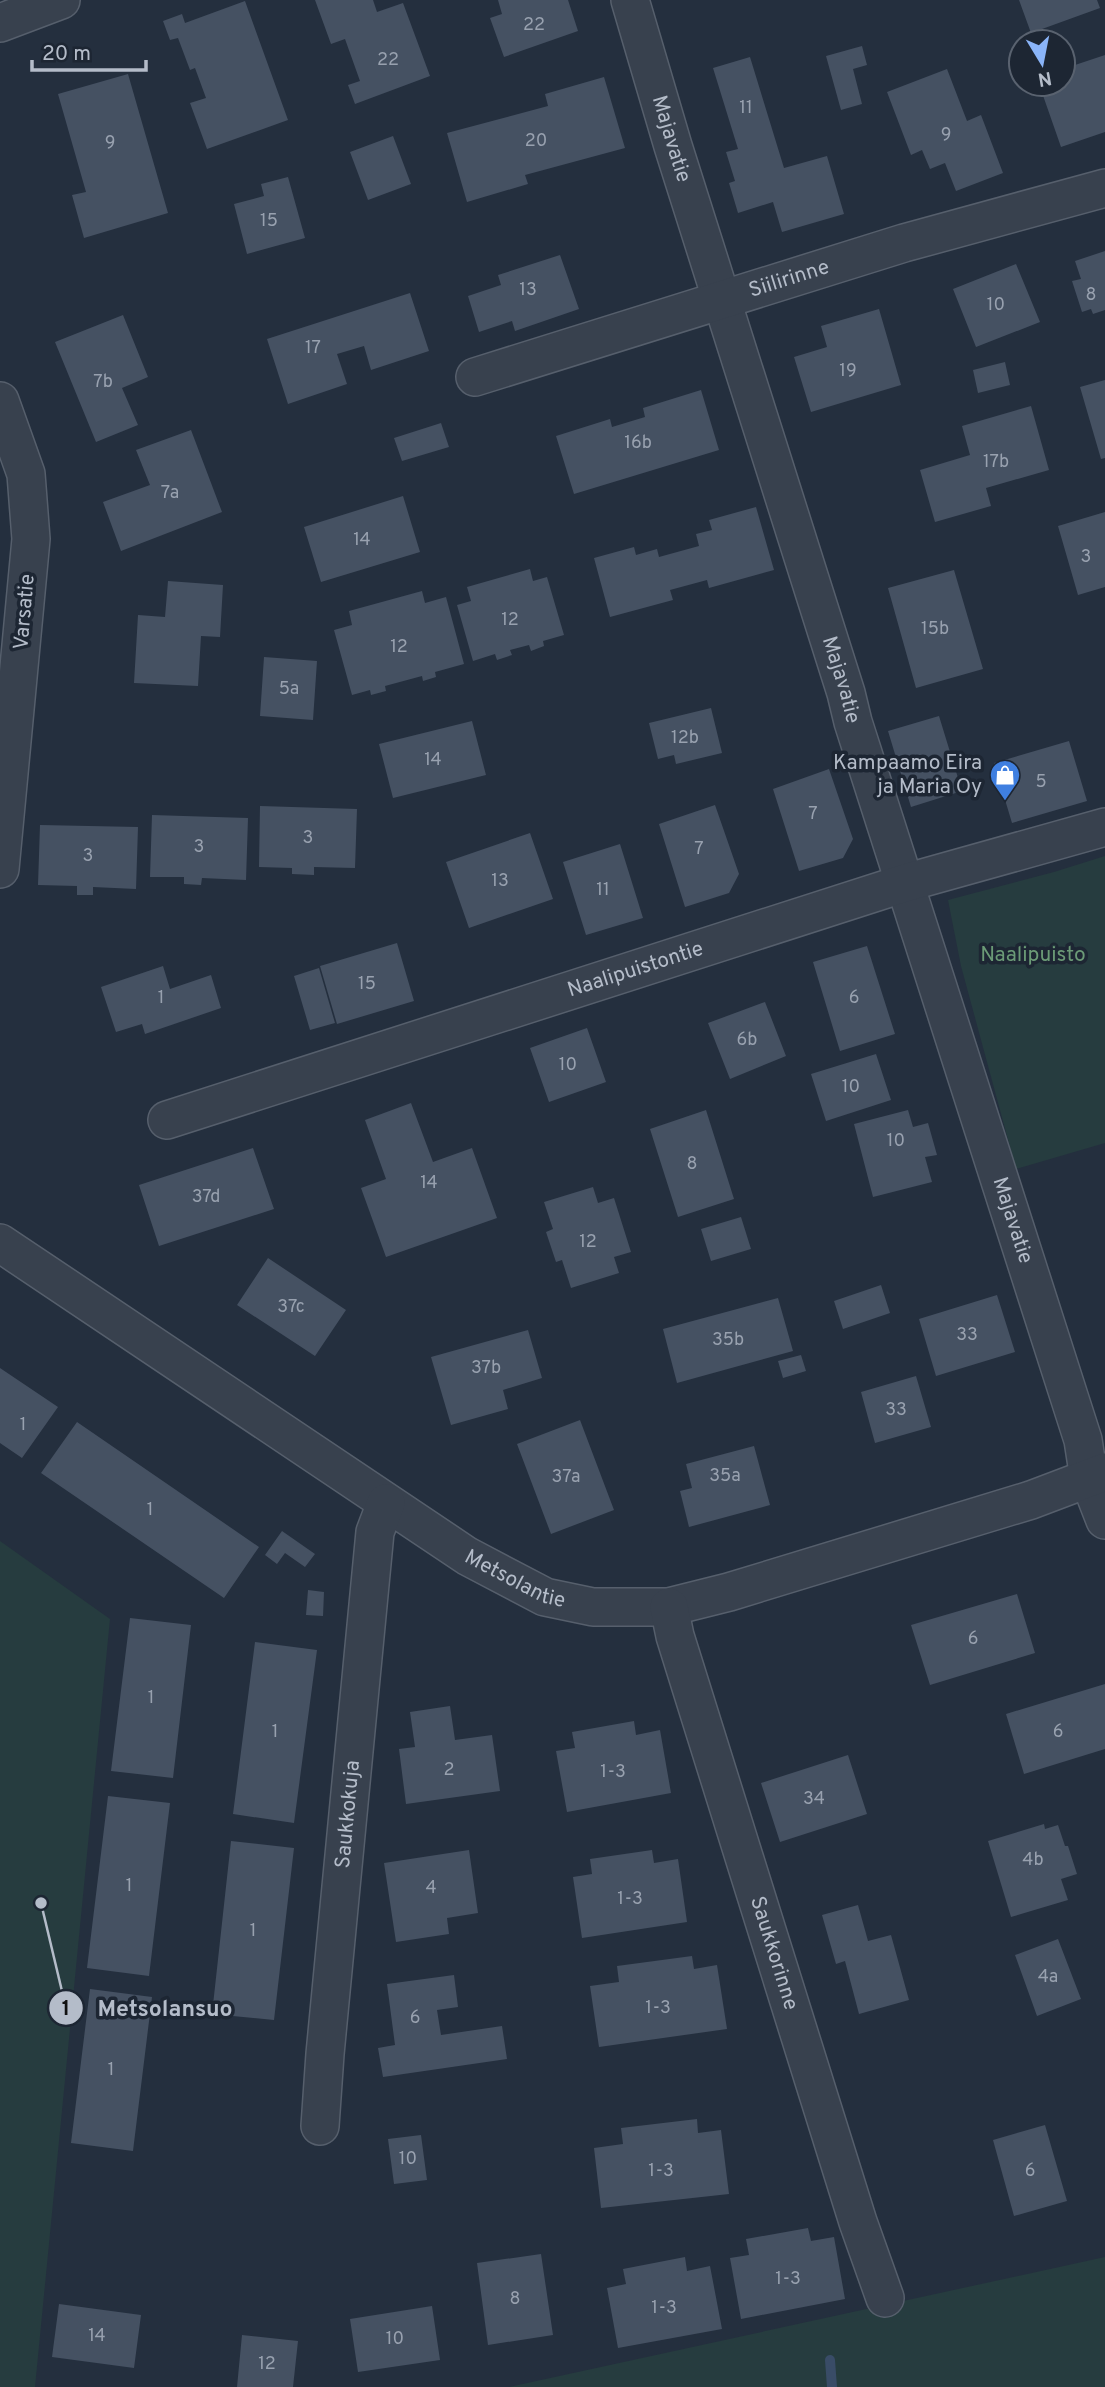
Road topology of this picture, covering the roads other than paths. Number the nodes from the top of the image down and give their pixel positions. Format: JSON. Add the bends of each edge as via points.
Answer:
{"nodes":[{"id":1,"x":61,"y":0,"type":"edge"},
{"id":2,"x":630,"y":0,"type":"edge"},
{"id":3,"x":0,"y":23,"type":"edge"},
{"id":4,"x":1105,"y":188,"type":"edge"},
{"id":5,"x":722,"y":299,"type":"junction"},
{"id":6,"x":475,"y":377,"type":"dead end"},
{"id":7,"x":0,"y":401,"type":"edge"},
{"id":8,"x":1105,"y":827,"type":"edge"},
{"id":9,"x":0,"y":869,"type":"edge"},
{"id":10,"x":905,"y":883,"type":"junction"},
{"id":11,"x":167,"y":1120,"type":"dead end"},
{"id":12,"x":0,"y":1243,"type":"edge"},
{"id":13,"x":1097,"y":1475,"type":"edge"},
{"id":14,"x":386,"y":1503,"type":"junction"},
{"id":15,"x":1105,"y":1520,"type":"edge"},
{"id":16,"x":669,"y":1607,"type":"junction"},
{"id":17,"x":320,"y":2126,"type":"dead end"},
{"id":18,"x":885,"y":2298,"type":"dead end"}],
"edges":[{"from":1,"to":3,"type":"street"},
{"from":2,"to":5,"type":"street","name":"Majavatie"},
{"from":4,"to":5,"type":"street","name":"Siilirinne"},
{"from":5,"to":6,"type":"street","name":"Siilirinne"},
{"from":5,"to":10,"type":"street","name":"Majavatie"},
{"from":7,"to":9,"type":"street","name":"Varsatie","via":[[26,474],[32,539]]},
{"from":8,"to":10,"type":"street","name":"Naalipuistontie","via":[[1001,873]]},
{"from":10,"to":11,"type":"street","name":"Naalipuistontie"},
{"from":10,"to":13,"type":"street","name":"Majavatie"},
{"from":12,"to":14,"type":"street","name":"Metsolantie"},
{"from":13,"to":15,"type":"street","name":"Majavatie"},
{"from":13,"to":16,"type":"street","name":"Metsolantie","via":[[1031,1500]]},
{"from":14,"to":16,"type":"street","name":"Metsolantie","via":[[467,1556],[545,1597],[593,1607]]},
{"from":14,"to":17,"type":"street","name":"Saukkokuja","via":[[375,1532]]},
{"from":16,"to":18,"type":"street","name":"Saukkorinne"}]}
